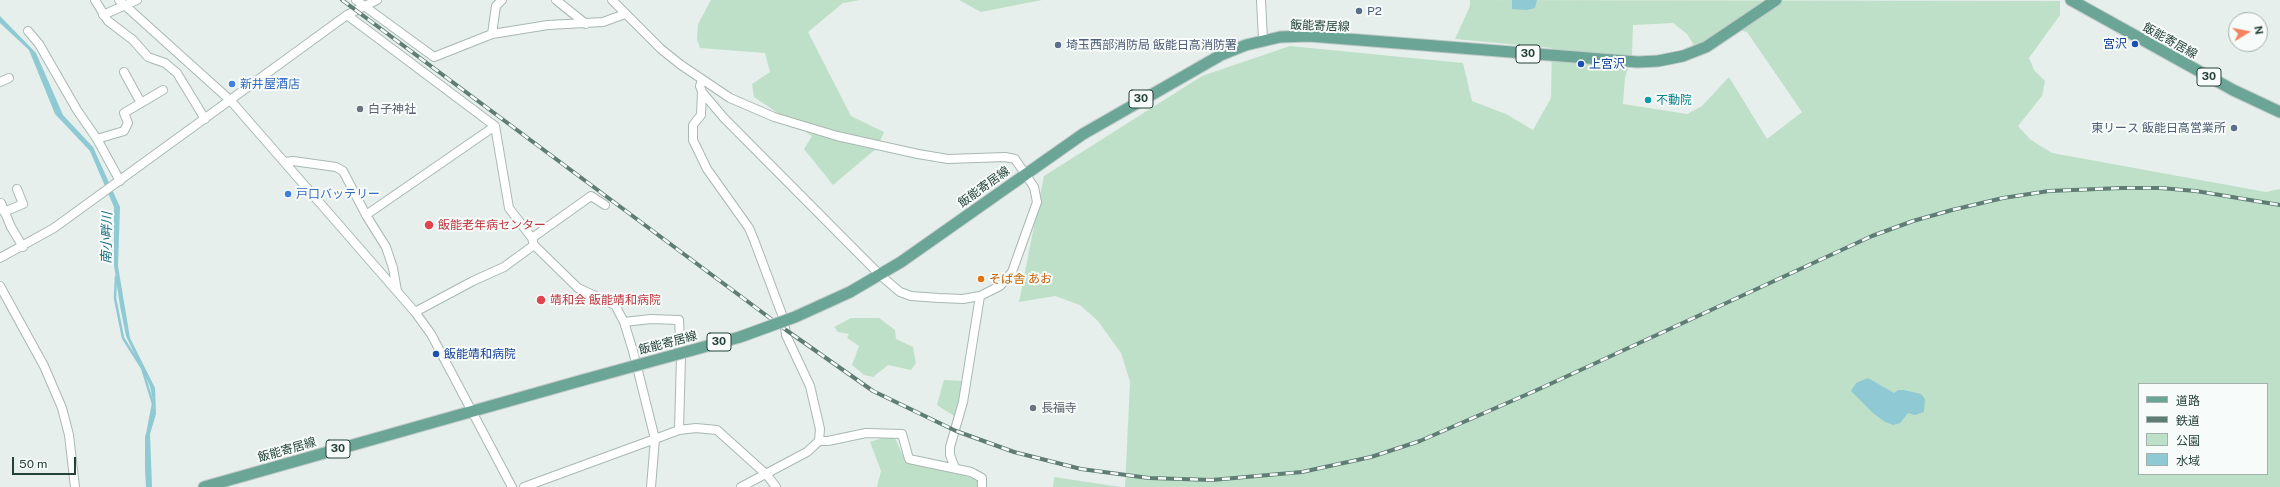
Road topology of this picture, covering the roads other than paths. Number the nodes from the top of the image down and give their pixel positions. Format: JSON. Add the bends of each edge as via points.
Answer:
{"nodes":[{"id":1,"x":95,"y":0,"type":"edge"},
{"id":2,"x":119,"y":0,"type":"edge"},
{"id":3,"x":137,"y":0,"type":"edge"},
{"id":4,"x":356,"y":0,"type":"edge"},
{"id":5,"x":377,"y":0,"type":"edge"},
{"id":6,"x":502,"y":0,"type":"edge"},
{"id":7,"x":556,"y":0,"type":"edge"},
{"id":8,"x":612,"y":0,"type":"edge"},
{"id":9,"x":1261,"y":0,"type":"edge"},
{"id":10,"x":1776,"y":0,"type":"edge"},
{"id":11,"x":2074,"y":1,"type":"edge"},
{"id":12,"x":126,"y":6,"type":"junction"},
{"id":13,"x":364,"y":6,"type":"junction"},
{"id":14,"x":625,"y":14,"type":"junction"},
{"id":15,"x":103,"y":15,"type":"junction"},
{"id":16,"x":347,"y":15,"type":"junction"},
{"id":17,"x":586,"y":24,"type":"junction"},
{"id":18,"x":28,"y":31,"type":"dead end"},
{"id":19,"x":492,"y":34,"type":"junction"},
{"id":20,"x":1263,"y":40,"type":"junction"},
{"id":21,"x":124,"y":72,"type":"dead end"},
{"id":22,"x":9,"y":78,"type":"dead end"},
{"id":23,"x":702,"y":80,"type":"junction"},
{"id":24,"x":0,"y":82,"type":"edge"},
{"id":25,"x":163,"y":90,"type":"dead end"},
{"id":26,"x":702,"y":92,"type":"junction"},
{"id":27,"x":231,"y":101,"type":"junction"},
{"id":28,"x":141,"y":103,"type":"junction"},
{"id":29,"x":2280,"y":112,"type":"edge"},
{"id":30,"x":205,"y":119,"type":"junction"},
{"id":31,"x":495,"y":126,"type":"junction"},
{"id":32,"x":97,"y":139,"type":"junction"},
{"id":33,"x":285,"y":162,"type":"junction"},
{"id":34,"x":1025,"y":173,"type":"junction"},
{"id":35,"x":118,"y":183,"type":"junction"},
{"id":36,"x":17,"y":189,"type":"dead end"},
{"id":37,"x":1,"y":203,"type":"edge"},
{"id":38,"x":605,"y":205,"type":"dead end"},
{"id":39,"x":4,"y":212,"type":"junction"},
{"id":40,"x":366,"y":215,"type":"junction"},
{"id":41,"x":533,"y":242,"type":"junction"},
{"id":42,"x":23,"y":247,"type":"junction"},
{"id":43,"x":0,"y":258,"type":"edge"},
{"id":44,"x":880,"y":275,"type":"junction"},
{"id":45,"x":0,"y":286,"type":"edge"},
{"id":46,"x":397,"y":291,"type":"junction"},
{"id":47,"x":980,"y":296,"type":"junction"},
{"id":48,"x":415,"y":312,"type":"junction"},
{"id":49,"x":624,"y":322,"type":"junction"},
{"id":50,"x":472,"y":412,"type":"junction"},
{"id":51,"x":679,"y":430,"type":"junction"},
{"id":52,"x":655,"y":439,"type":"junction"},
{"id":53,"x":819,"y":441,"type":"junction"},
{"id":54,"x":955,"y":468,"type":"junction"},
{"id":55,"x":767,"y":475,"type":"junction"},
{"id":56,"x":75,"y":487,"type":"edge"},
{"id":57,"x":204,"y":487,"type":"edge"},
{"id":58,"x":512,"y":487,"type":"edge"},
{"id":59,"x":524,"y":487,"type":"edge"},
{"id":60,"x":651,"y":487,"type":"edge"},
{"id":61,"x":741,"y":487,"type":"edge"},
{"id":62,"x":776,"y":487,"type":"edge"},
{"id":63,"x":982,"y":487,"type":"edge"}],
"edges":[{"from":1,"to":15,"type":"street"},
{"from":2,"to":12,"type":"street"},
{"from":3,"to":12,"type":"street"},
{"from":4,"to":13,"type":"street"},
{"from":5,"to":13,"type":"street"},
{"from":6,"to":19,"type":"street","via":[[496,6]]},
{"from":7,"to":17,"type":"street"},
{"from":8,"to":14,"type":"street"},
{"from":9,"to":20,"type":"street"},
{"from":10,"to":20,"type":"main road","name":"飯能寄居線","number":"30","via":[[1706,47],[1683,56],[1653,61],[1622,61],[1309,36]]},
{"from":11,"to":29,"type":"main road","name":"飯能寄居線","number":"30","via":[[2226,86]]},
{"from":12,"to":15,"type":"street"},
{"from":12,"to":27,"type":"street"},
{"from":13,"to":16,"type":"street"},
{"from":13,"to":19,"type":"street","via":[[434,57]]},
{"from":14,"to":17,"type":"street","via":[[603,22]]},
{"from":14,"to":23,"type":"street","via":[[661,49]]},
{"from":15,"to":30,"type":"street","via":[[133,40],[148,57],[165,63],[176,73]]},
{"from":16,"to":27,"type":"street"},
{"from":16,"to":31,"type":"street"},
{"from":17,"to":19,"type":"street","via":[[548,24]]},
{"from":18,"to":32,"type":"street"},
{"from":20,"to":34,"type":"main road","name":"飯能寄居線","number":"30","via":[[1221,55],[1194,69],[1119,112]]},
{"from":21,"to":28,"type":"street"},
{"from":22,"to":24,"type":"street"},
{"from":23,"to":26,"type":"street"},
{"from":23,"to":34,"type":"street","via":[[730,98],[794,124],[948,159],[1010,157]]},
{"from":25,"to":28,"type":"street"},
{"from":26,"to":44,"type":"street","via":[[724,118]]},
{"from":26,"to":53,"type":"street","via":[[701,115],[693,126],[693,140],[707,169],[749,228],[784,320],[786,336],[814,397],[820,429]]},
{"from":27,"to":30,"type":"street"},
{"from":27,"to":33,"type":"street"},
{"from":28,"to":32,"type":"street","via":[[124,113],[128,123],[124,131]]},
{"from":30,"to":35,"type":"street"},
{"from":31,"to":40,"type":"street"},
{"from":31,"to":41,"type":"street","via":[[509,208]]},
{"from":32,"to":35,"type":"street"},
{"from":33,"to":40,"type":"street","via":[[293,161],[343,170]]},
{"from":33,"to":46,"type":"street"},
{"from":34,"to":44,"type":"main road","name":"飯能寄居線","number":"30"},
{"from":34,"to":47,"type":"street","via":[[1034,187],[1037,202],[1017,264],[1009,278],[1000,286]]},
{"from":35,"to":42,"type":"street"},
{"from":36,"to":39,"type":"street","via":[[23,204]]},
{"from":37,"to":39,"type":"street"},
{"from":38,"to":41,"type":"street","via":[[591,196]]},
{"from":39,"to":42,"type":"street"},
{"from":40,"to":46,"type":"street","via":[[386,247]]},
{"from":41,"to":48,"type":"street","via":[[504,267]]},
{"from":41,"to":49,"type":"street","via":[[578,288],[615,305]]},
{"from":42,"to":43,"type":"street"},
{"from":44,"to":47,"type":"street","via":[[900,292],[911,296],[964,299]]},
{"from":44,"to":50,"type":"main road","name":"飯能寄居線","number":"30","bridge":true,"via":[[795,317],[740,337]]},
{"from":45,"to":56,"type":"street","via":[[44,366],[62,408],[70,442]]},
{"from":46,"to":48,"type":"street"},
{"from":47,"to":54,"type":"street","via":[[963,402],[950,447]]},
{"from":48,"to":50,"type":"street","via":[[431,334]]},
{"from":49,"to":51,"type":"street","via":[[651,318],[679,320]]},
{"from":49,"to":52,"type":"street","via":[[641,378]]},
{"from":50,"to":57,"type":"main road","name":"飯能寄居線","number":"30"},
{"from":50,"to":58,"type":"street"},
{"from":51,"to":52,"type":"street"},
{"from":51,"to":55,"type":"street","via":[[717,430]]},
{"from":52,"to":59,"type":"street"},
{"from":52,"to":60,"type":"street"},
{"from":53,"to":54,"type":"street","via":[[866,433],[902,434],[909,459]]},
{"from":53,"to":55,"type":"street","via":[[807,452]]},
{"from":54,"to":63,"type":"street","via":[[982,478]]},
{"from":55,"to":61,"type":"street"},
{"from":55,"to":62,"type":"street"}]}
